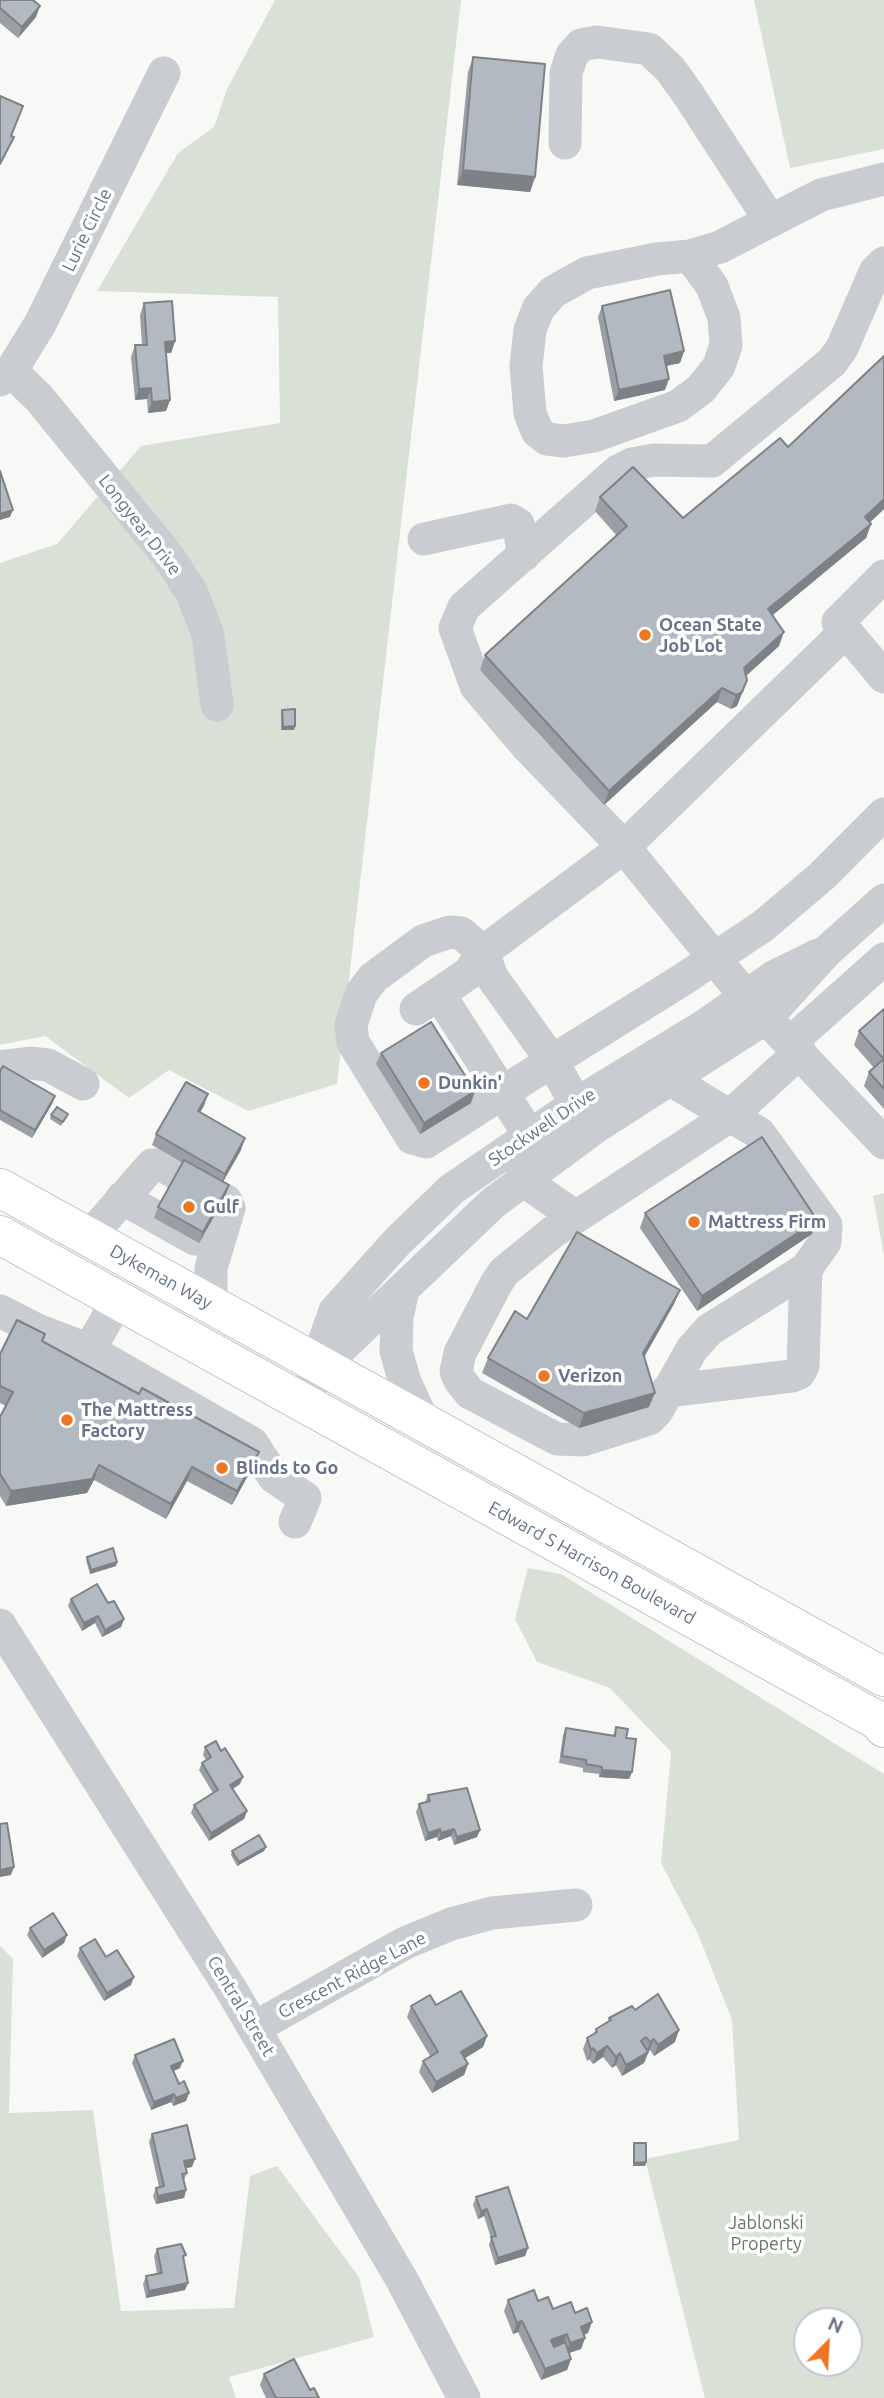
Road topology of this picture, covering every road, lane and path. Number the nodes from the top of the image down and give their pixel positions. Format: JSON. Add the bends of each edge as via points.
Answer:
{"nodes":[{"id":1,"x":164,"y":73,"type":"dead end"},
{"id":2,"x":565,"y":143,"type":"dead end"},
{"id":3,"x":884,"y":179,"type":"edge"},
{"id":4,"x":770,"y":220,"type":"junction"},
{"id":5,"x":690,"y":256,"type":"junction"},
{"id":6,"x":884,"y":263,"type":"edge"},
{"id":7,"x":5,"y":375,"type":"edge"},
{"id":8,"x":424,"y":539,"type":"dead end"},
{"id":9,"x":524,"y":555,"type":"junction"},
{"id":10,"x":884,"y":576,"type":"edge"},
{"id":11,"x":844,"y":633,"type":"junction"},
{"id":12,"x":884,"y":676,"type":"edge"},
{"id":13,"x":216,"y":705,"type":"dead end"},
{"id":14,"x":884,"y":814,"type":"edge"},
{"id":15,"x":624,"y":847,"type":"junction"},
{"id":16,"x":884,"y":900,"type":"edge"},
{"id":17,"x":483,"y":952,"type":"junction"},
{"id":18,"x":713,"y":959,"type":"junction"},
{"id":19,"x":884,"y":960,"type":"edge"},
{"id":20,"x":757,"y":1007,"type":"junction"},
{"id":21,"x":795,"y":1047,"type":"junction"},
{"id":22,"x":552,"y":1061,"type":"junction"},
{"id":23,"x":0,"y":1068,"type":"edge"},
{"id":24,"x":662,"y":1068,"type":"junction"},
{"id":25,"x":83,"y":1084,"type":"dead end"},
{"id":26,"x":504,"y":1092,"type":"junction"},
{"id":27,"x":576,"y":1104,"type":"junction"},
{"id":28,"x":730,"y":1116,"type":"junction"},
{"id":29,"x":530,"y":1136,"type":"junction"},
{"id":30,"x":884,"y":1143,"type":"edge"},
{"id":31,"x":522,"y":1179,"type":"junction"},
{"id":32,"x":0,"y":1188,"type":"edge"},
{"id":33,"x":129,"y":1189,"type":"junction"},
{"id":34,"x":576,"y":1217,"type":"junction"},
{"id":35,"x":0,"y":1235,"type":"edge"},
{"id":36,"x":89,"y":1237,"type":"junction"},
{"id":37,"x":219,"y":1240,"type":"junction"},
{"id":38,"x":806,"y":1269,"type":"junction"},
{"id":39,"x":403,"y":1290,"type":"junction"},
{"id":40,"x":118,"y":1300,"type":"junction"},
{"id":41,"x":211,"y":1304,"type":"junction"},
{"id":42,"x":0,"y":1311,"type":"edge"},
{"id":43,"x":89,"y":1350,"type":"junction"},
{"id":44,"x":322,"y":1366,"type":"junction"},
{"id":45,"x":667,"y":1391,"type":"junction"},
{"id":46,"x":301,"y":1402,"type":"junction"},
{"id":47,"x":422,"y":1419,"type":"junction"},
{"id":48,"x":295,"y":1522,"type":"dead end"},
{"id":49,"x":0,"y":1625,"type":"edge"},
{"id":50,"x":884,"y":1677,"type":"edge"},
{"id":51,"x":881,"y":1724,"type":"edge"},
{"id":52,"x":576,"y":1905,"type":"dead end"},
{"id":53,"x":254,"y":2028,"type":"junction"},
{"id":54,"x":464,"y":2398,"type":"edge"}],
"edges":[{"from":1,"to":7,"type":"street","name":"Lurie Circle","via":[[40,324]]},
{"from":2,"to":4,"type":"street","via":[[566,73],[572,55],[581,46],[597,42],[649,49],[688,94]]},
{"from":3,"to":4,"type":"street","via":[[821,195]]},
{"from":4,"to":5,"type":"street","via":[[720,247]]},
{"from":5,"to":5,"type":"street","via":[[587,273],[553,292],[538,309],[530,330],[526,366],[530,413],[537,431],[547,439],[564,441],[594,436],[678,406],[701,389],[719,366],[726,345],[724,318],[712,286]]},
{"from":6,"to":9,"type":"street","via":[[875,272],[838,357],[721,456],[702,463],[665,460],[625,466]]},
{"from":7,"to":13,"type":"street","name":"Longyear Drive","via":[[47,409],[186,583],[208,635]]},
{"from":8,"to":9,"type":"street","via":[[511,520],[518,524]]},
{"from":9,"to":15,"type":"street","via":[[464,607],[456,628],[476,686]]},
{"from":10,"to":11,"type":"street","via":[[840,619]]},
{"from":11,"to":12,"type":"street"},
{"from":11,"to":15,"type":"street"},
{"from":14,"to":18,"type":"street","via":[[807,889]]},
{"from":15,"to":17,"type":"street"},
{"from":15,"to":18,"type":"street"},
{"from":16,"to":20,"type":"street","name":"Stockwell Drive"},
{"from":17,"to":22,"type":"street","via":[[492,977]]},
{"from":17,"to":26,"type":"street","via":[[469,973],[428,1001]]},
{"from":17,"to":26,"type":"street","via":[[461,933],[450,932],[423,942],[373,978],[361,994],[351,1025],[353,1042],[412,1138],[420,1141],[431,1140]]},
{"from":18,"to":20,"type":"street"},
{"from":18,"to":22,"type":"street"},
{"from":19,"to":21,"type":"street"},
{"from":20,"to":21,"type":"street"},
{"from":20,"to":24,"type":"street","name":"Stockwell Drive"},
{"from":21,"to":28,"type":"street"},
{"from":21,"to":30,"type":"street"},
{"from":22,"to":26,"type":"street"},
{"from":22,"to":27,"type":"street"},
{"from":23,"to":25,"type":"street","via":[[48,1065]]},
{"from":24,"to":27,"type":"street","name":"Stockwell Drive"},
{"from":24,"to":28,"type":"street"},
{"from":24,"to":31,"type":"street","name":"Stockwell Drive","via":[[597,1126]]},
{"from":26,"to":29,"type":"street"},
{"from":27,"to":29,"type":"street","name":"Stockwell Drive"},
{"from":28,"to":34,"type":"street"},
{"from":28,"to":38,"type":"street","via":[[765,1139],[826,1225],[825,1242]]},
{"from":29,"to":44,"type":"street","name":"Stockwell Drive","via":[[452,1189],[370,1271],[335,1311],[324,1339]]},
{"from":31,"to":34,"type":"street"},
{"from":31,"to":39,"type":"street","name":"Stockwell Drive"},
{"from":32,"to":36,"type":"main road","name":"Dykeman Way"},
{"from":33,"to":36,"type":"street"},
{"from":33,"to":37,"type":"street"},
{"from":33,"to":37,"type":"street","via":[[147,1168],[158,1164],[226,1201],[229,1208]]},
{"from":34,"to":45,"type":"street","via":[[504,1272],[460,1353],[456,1371],[470,1393],[557,1440],[583,1440],[643,1423],[657,1411]]},
{"from":35,"to":40,"type":"main road"},
{"from":36,"to":41,"type":"main road","name":"Dykeman Way"},
{"from":37,"to":41,"type":"street","via":[[211,1268]]},
{"from":38,"to":45,"type":"street","via":[[709,1330]]},
{"from":38,"to":45,"type":"street","via":[[803,1366],[799,1373]]},
{"from":39,"to":44,"type":"street","name":"Stockwell Drive"},
{"from":39,"to":47,"type":"street","via":[[396,1351]]},
{"from":40,"to":43,"type":"street"},
{"from":40,"to":46,"type":"main road"},
{"from":41,"to":44,"type":"main road","name":"Dykeman Way"},
{"from":42,"to":43,"type":"street"},
{"from":43,"to":48,"type":"street","via":[[252,1443],[274,1477],[305,1498]]},
{"from":44,"to":46,"type":"street","name":"Stockwell Drive"},
{"from":44,"to":47,"type":"main road"},
{"from":46,"to":51,"type":"main road","name":"Edward S Harrison Boulevard"},
{"from":47,"to":50,"type":"main road"},
{"from":49,"to":53,"type":"street","name":"Central Street"},
{"from":52,"to":53,"type":"street","name":"Crescent Ridge Lane","via":[[492,1913],[451,1924],[405,1943]]},
{"from":53,"to":54,"type":"street","name":"Central Street","via":[[402,2280]]}]}
